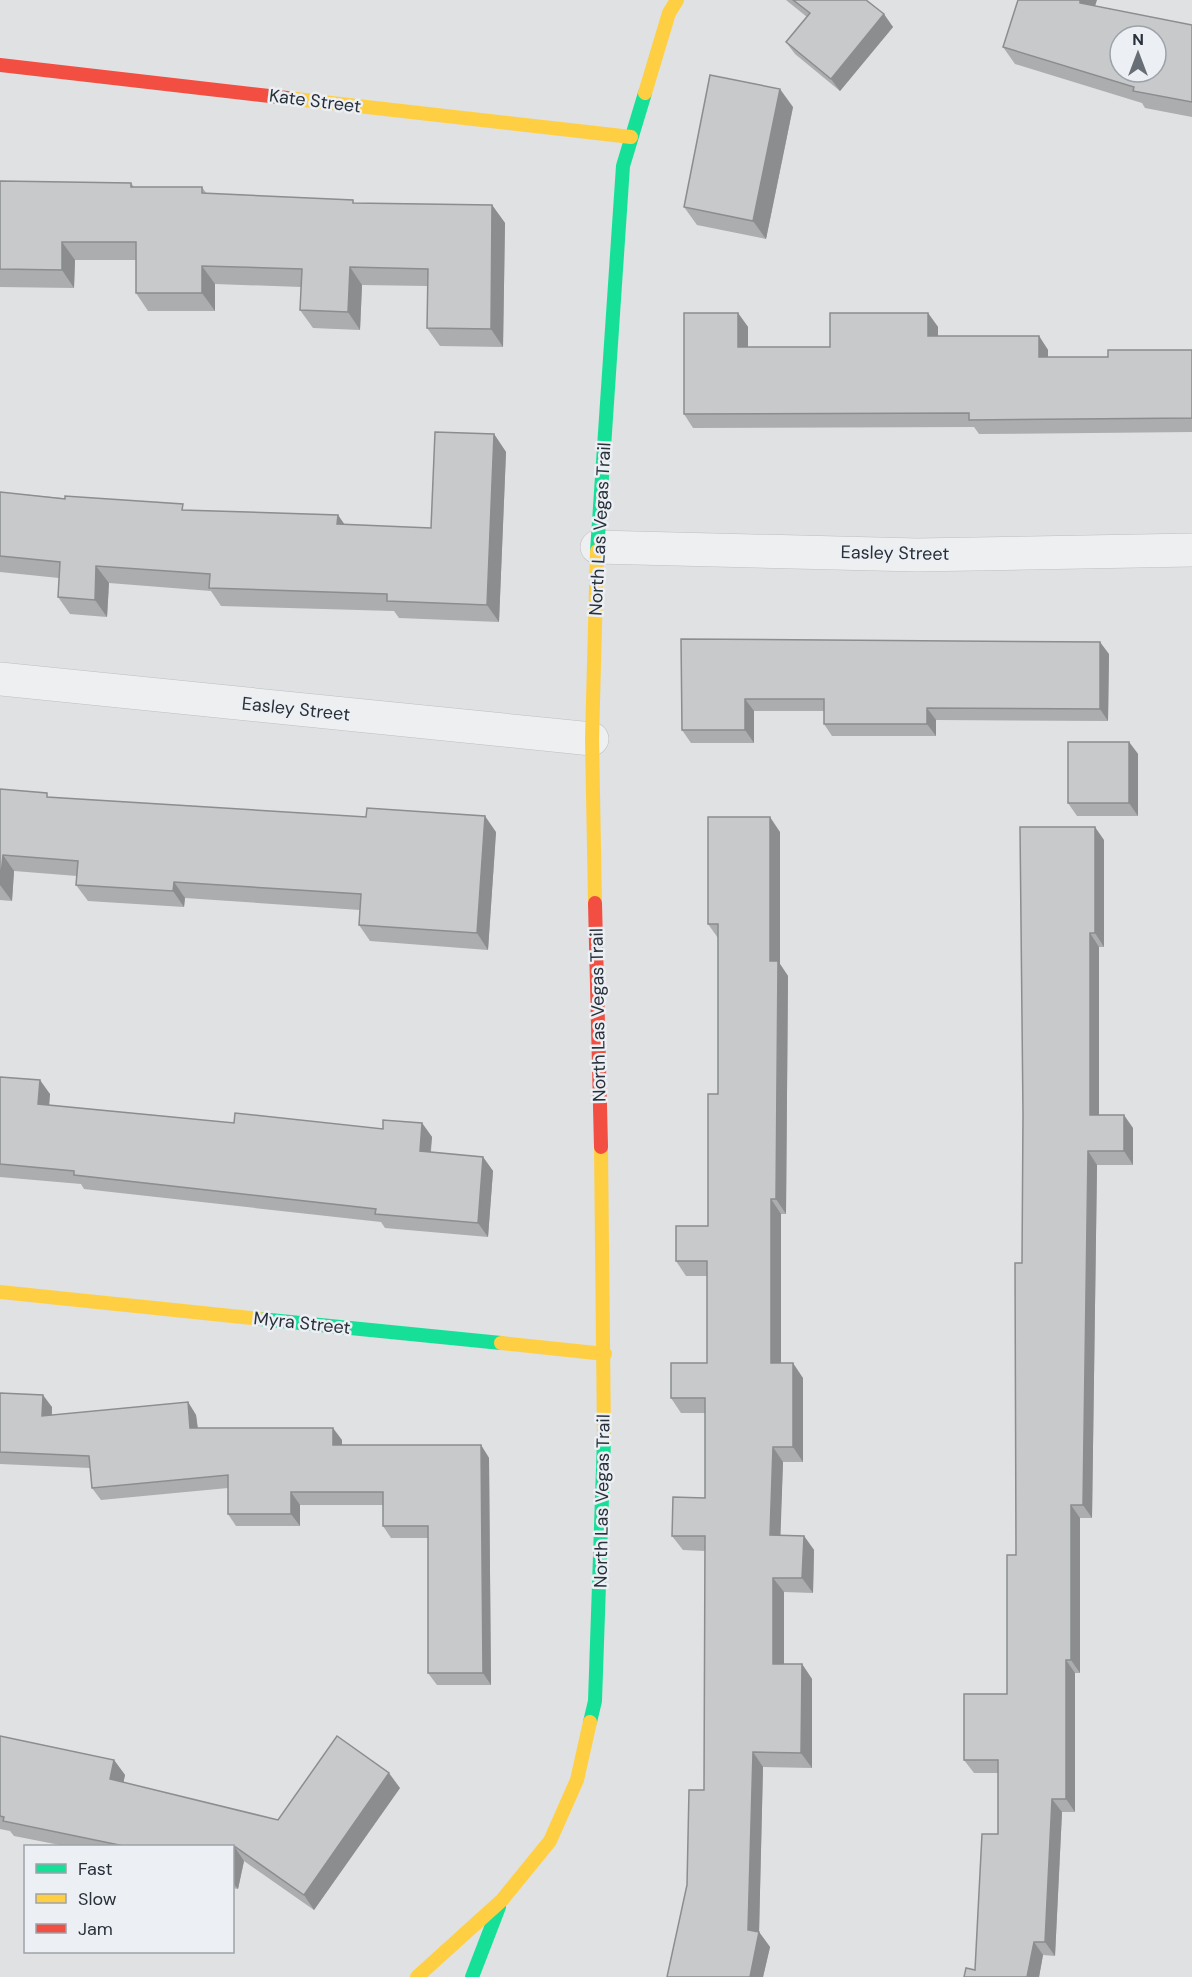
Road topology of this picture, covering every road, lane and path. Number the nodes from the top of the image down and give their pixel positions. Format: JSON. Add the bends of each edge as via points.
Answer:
{"nodes":[{"id":1,"x":677,"y":0,"type":"edge"},
{"id":2,"x":0,"y":65,"type":"edge"},
{"id":3,"x":631,"y":137,"type":"junction"},
{"id":4,"x":597,"y":547,"type":"junction"},
{"id":5,"x":1192,"y":550,"type":"edge"},
{"id":6,"x":0,"y":679,"type":"edge"},
{"id":7,"x":592,"y":739,"type":"junction"},
{"id":8,"x":0,"y":1292,"type":"edge"},
{"id":9,"x":605,"y":1354,"type":"junction"},
{"id":10,"x":501,"y":1899,"type":"junction"},
{"id":11,"x":417,"y":1977,"type":"edge"},
{"id":12,"x":472,"y":1977,"type":"edge"}],
"edges":[{"from":1,"to":3,"type":"street","name":"North Las Vegas Trail","via":[[669,13]]},
{"from":2,"to":3,"type":"street","name":"Kate Street"},
{"from":3,"to":4,"type":"street","name":"North Las Vegas Trail","via":[[623,166]]},
{"from":4,"to":5,"type":"street","name":"Easley Street","via":[[917,555]]},
{"from":4,"to":7,"type":"street","name":"North Las Vegas Trail"},
{"from":6,"to":7,"type":"street","name":"Easley Street"},
{"from":7,"to":9,"type":"street","name":"North Las Vegas Trail"},
{"from":8,"to":9,"type":"street","name":"Myra Street"},
{"from":9,"to":10,"type":"street","name":"North Las Vegas Trail","via":[[604,1493],[595,1701],[577,1780],[550,1841]]},
{"from":10,"to":11,"type":"street","name":"North Las Vegas Trail"},
{"from":10,"to":12,"type":"street"}]}
